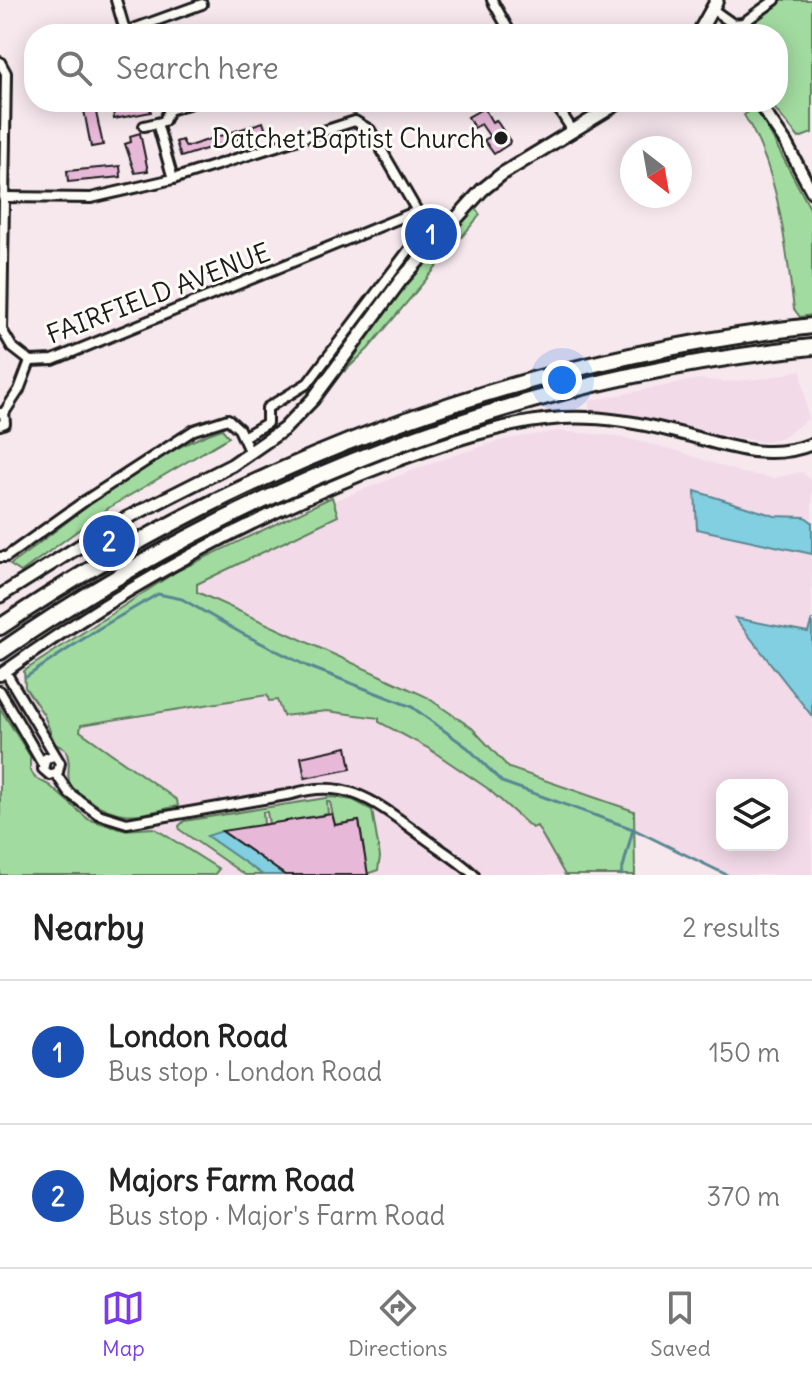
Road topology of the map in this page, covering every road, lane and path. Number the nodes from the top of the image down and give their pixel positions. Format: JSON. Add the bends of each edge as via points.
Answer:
{"nodes":[{"id":1,"x":116,"y":0,"type":"edge"},
{"id":2,"x":492,"y":0,"type":"edge"},
{"id":3,"x":775,"y":0,"type":"edge"},
{"id":4,"x":202,"y":4,"type":"dead end"},
{"id":5,"x":714,"y":4,"type":"edge"},
{"id":6,"x":123,"y":24,"type":"edge"},
{"id":7,"x":150,"y":24,"type":"edge"},
{"id":8,"x":505,"y":24,"type":"edge"},
{"id":9,"x":703,"y":24,"type":"edge"},
{"id":10,"x":0,"y":62,"type":"edge"},
{"id":11,"x":165,"y":112,"type":"edge"},
{"id":12,"x":561,"y":112,"type":"edge"},
{"id":13,"x":604,"y":112,"type":"edge"},
{"id":14,"x":765,"y":112,"type":"edge"},
{"id":15,"x":160,"y":122,"type":"junction"},
{"id":16,"x":144,"y":126,"type":"dead end"},
{"id":17,"x":573,"y":131,"type":"junction"},
{"id":18,"x":173,"y":179,"type":"junction"},
{"id":19,"x":812,"y":192,"type":"edge"},
{"id":20,"x":2,"y":197,"type":"edge"},
{"id":21,"x":417,"y":211,"type":"junction"},
{"id":22,"x":430,"y":222,"type":"junction"},
{"id":23,"x":442,"y":233,"type":"junction"},
{"id":24,"x":812,"y":326,"type":"edge"},
{"id":25,"x":812,"y":347,"type":"edge"},
{"id":26,"x":30,"y":361,"type":"junction"},
{"id":27,"x":2,"y":413,"type":"edge"},
{"id":28,"x":0,"y":425,"type":"edge"},
{"id":29,"x":243,"y":437,"type":"junction"},
{"id":30,"x":812,"y":444,"type":"edge"},
{"id":31,"x":250,"y":453,"type":"junction"},
{"id":32,"x":0,"y":557,"type":"edge"},
{"id":33,"x":0,"y":596,"type":"edge"},
{"id":34,"x":0,"y":627,"type":"edge"},
{"id":35,"x":0,"y":652,"type":"edge"},
{"id":36,"x":3,"y":673,"type":"edge"},
{"id":37,"x":0,"y":691,"type":"edge"},
{"id":38,"x":54,"y":756,"type":"junction"},
{"id":39,"x":42,"y":763,"type":"junction"},
{"id":40,"x":56,"y":774,"type":"junction"},
{"id":41,"x":474,"y":875,"type":"edge"}],
"edges":[{"from":1,"to":6,"type":"street"},
{"from":2,"to":8,"type":"street"},
{"from":3,"to":5,"type":"street","via":[[743,23],[733,24]]},
{"from":4,"to":7,"type":"street"},
{"from":5,"to":9,"type":"main road"},
{"from":10,"to":20,"type":"street","name":"FAIRFIELD AVENUE","via":[[6,73]]},
{"from":11,"to":15,"type":"street"},
{"from":12,"to":17,"type":"street"},
{"from":13,"to":17,"type":"main road"},
{"from":14,"to":19,"type":"street"},
{"from":15,"to":16,"type":"street"},
{"from":15,"to":18,"type":"street"},
{"from":17,"to":23,"type":"main road","via":[[492,182]]},
{"from":18,"to":20,"type":"street","via":[[91,198]]},
{"from":18,"to":21,"type":"street","via":[[355,121],[370,130]]},
{"from":20,"to":26,"type":"street","name":"FAIRFIELD AVENUE","via":[[2,330]]},
{"from":21,"to":22,"type":"street"},
{"from":21,"to":26,"type":"street","name":"FAIRFIELD AVENUE","via":[[53,360]]},
{"from":22,"to":23,"type":"street"},
{"from":22,"to":29,"type":"street","via":[[308,383],[267,408],[267,423]]},
{"from":23,"to":31,"type":"main road","via":[[369,320],[313,399]]},
{"from":24,"to":34,"type":"highway","via":[[593,363],[494,389],[367,433],[195,509]]},
{"from":25,"to":35,"type":"highway","via":[[638,374],[412,438],[214,523],[103,584]]},
{"from":26,"to":27,"type":"street","via":[[19,390]]},
{"from":27,"to":28,"type":"street","via":[[5,423]]},
{"from":29,"to":31,"type":"street"},
{"from":29,"to":32,"type":"street","via":[[228,419],[194,430]]},
{"from":30,"to":36,"type":"street","via":[[763,454],[645,425],[590,418],[534,421],[474,434],[341,483],[223,537],[99,607]]},
{"from":31,"to":33,"type":"main road","via":[[115,524]]},
{"from":36,"to":38,"type":"street"},
{"from":37,"to":39,"type":"street"},
{"from":38,"to":39,"type":"street"},
{"from":38,"to":40,"type":"street","via":[[60,763]]},
{"from":39,"to":40,"type":"street","via":[[47,774]]},
{"from":40,"to":41,"type":"street","via":[[69,793],[98,814],[127,823],[314,787],[343,789],[369,797]]}]}
